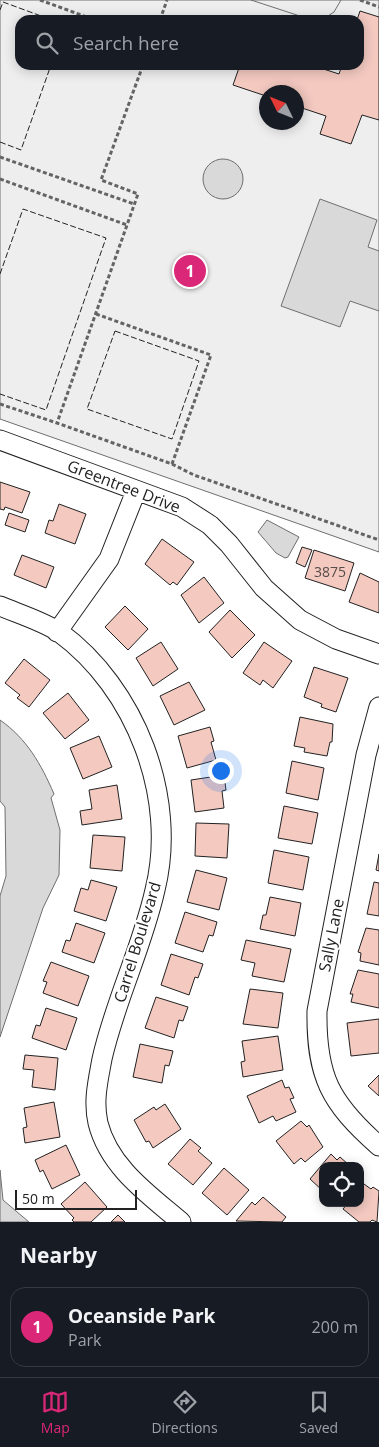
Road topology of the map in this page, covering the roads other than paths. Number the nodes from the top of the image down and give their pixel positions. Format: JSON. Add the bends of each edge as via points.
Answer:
{"nodes":[{"id":1,"x":0,"y":440,"type":"edge"},
{"id":2,"x":136,"y":491,"type":"junction"},
{"id":3,"x":0,"y":606,"type":"edge"},
{"id":4,"x":58,"y":632,"type":"junction"},
{"id":5,"x":379,"y":654,"type":"edge"},
{"id":6,"x":379,"y":707,"type":"edge"},
{"id":7,"x":379,"y":1146,"type":"edge"},
{"id":8,"x":181,"y":1222,"type":"edge"}],
"edges":[{"from":1,"to":2,"type":"street","name":"Greentree Drive"},
{"from":2,"to":4,"type":"street","via":[[109,559]]},
{"from":2,"to":5,"type":"street","name":"Greentree Drive","via":[[182,507],[210,525],[230,544],[264,588],[300,620],[336,639]]},
{"from":3,"to":4,"type":"street","name":"Carrel Boulevard"},
{"from":4,"to":8,"type":"street","name":"Carrel Boulevard","via":[[103,676],[133,722],[148,755],[160,811],[161,856],[155,890],[109,1029],[96,1089],[95,1110],[105,1143],[121,1169]]},
{"from":6,"to":7,"type":"street","name":"Sally Lane","via":[[366,755],[316,1011],[316,1042],[326,1084],[344,1112]]}]}
